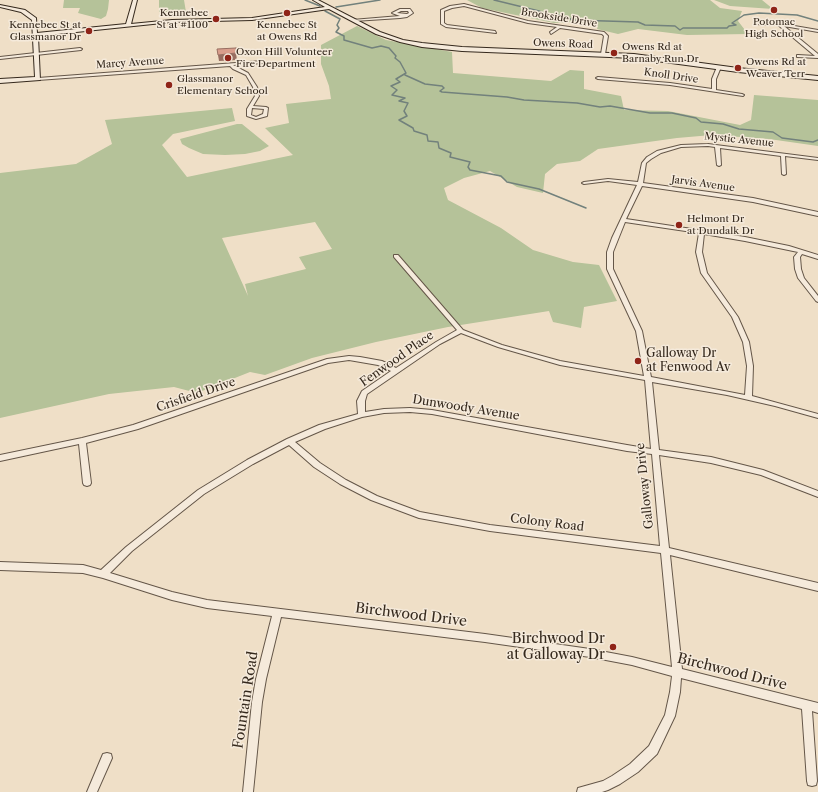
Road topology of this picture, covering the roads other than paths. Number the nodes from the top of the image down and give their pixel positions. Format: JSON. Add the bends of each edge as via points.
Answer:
{"nodes":[{"id":1,"x":135,"y":0,"type":"edge"},
{"id":2,"x":315,"y":0,"type":"edge"},
{"id":3,"x":0,"y":6,"type":"edge"},
{"id":4,"x":329,"y":8,"type":"junction"},
{"id":5,"x":407,"y":15,"type":"dead end"},
{"id":6,"x":354,"y":20,"type":"junction"},
{"id":7,"x":756,"y":23,"type":"dead end"},
{"id":8,"x":128,"y":25,"type":"junction"},
{"id":9,"x":780,"y":25,"type":"junction"},
{"id":10,"x":559,"y":27,"type":"junction"},
{"id":11,"x":818,"y":31,"type":"edge"},
{"id":12,"x":495,"y":32,"type":"dead end"},
{"id":13,"x":551,"y":33,"type":"dead end"},
{"id":14,"x":36,"y":35,"type":"junction"},
{"id":15,"x":80,"y":49,"type":"dead end"},
{"id":16,"x":36,"y":54,"type":"junction"},
{"id":17,"x":603,"y":54,"type":"junction"},
{"id":18,"x":798,"y":56,"type":"dead end"},
{"id":19,"x":818,"y":57,"type":"edge"},
{"id":20,"x":0,"y":58,"type":"edge"},
{"id":21,"x":262,"y":62,"type":"dead end"},
{"id":22,"x":232,"y":65,"type":"junction"},
{"id":23,"x":719,"y":68,"type":"junction"},
{"id":24,"x":598,"y":78,"type":"dead end"},
{"id":25,"x":818,"y":78,"type":"edge"},
{"id":26,"x":38,"y":79,"type":"junction"},
{"id":27,"x":0,"y":82,"type":"edge"},
{"id":28,"x":714,"y":91,"type":"junction"},
{"id":29,"x":742,"y":95,"type":"dead end"},
{"id":30,"x":251,"y":107,"type":"dead end"},
{"id":31,"x":717,"y":146,"type":"junction"},
{"id":32,"x":659,"y":152,"type":"joint"},
{"id":33,"x":783,"y":154,"type":"junction"},
{"id":34,"x":818,"y":159,"type":"edge"},
{"id":35,"x":719,"y":165,"type":"dead end"},
{"id":36,"x":784,"y":174,"type":"dead end"},
{"id":37,"x":584,"y":183,"type":"dead end"},
{"id":38,"x":640,"y":184,"type":"junction"},
{"id":39,"x":818,"y":214,"type":"edge"},
{"id":40,"x":624,"y":220,"type":"junction"},
{"id":41,"x":702,"y":232,"type":"junction"},
{"id":42,"x":801,"y":252,"type":"junction"},
{"id":43,"x":396,"y":256,"type":"dead end"},
{"id":44,"x":818,"y":257,"type":"edge"},
{"id":45,"x":818,"y":300,"type":"edge"},
{"id":46,"x":461,"y":331,"type":"junction"},
{"id":47,"x":396,"y":371,"type":"junction"},
{"id":48,"x":648,"y":378,"type":"junction"},
{"id":49,"x":748,"y":397,"type":"junction"},
{"id":50,"x":362,"y":415,"type":"junction"},
{"id":51,"x":818,"y":416,"type":"edge"},
{"id":52,"x":82,"y":441,"type":"junction"},
{"id":53,"x":290,"y":441,"type":"junction"},
{"id":54,"x":655,"y":452,"type":"junction"},
{"id":55,"x":0,"y":458,"type":"edge"},
{"id":56,"x":87,"y":483,"type":"dead end"},
{"id":57,"x":818,"y":494,"type":"edge"},
{"id":58,"x":664,"y":550,"type":"junction"},
{"id":59,"x":0,"y":566,"type":"edge"},
{"id":60,"x":103,"y":574,"type":"junction"},
{"id":61,"x":818,"y":587,"type":"edge"},
{"id":62,"x":277,"y":613,"type":"junction"},
{"id":63,"x":676,"y":672,"type":"junction"},
{"id":64,"x":807,"y":706,"type":"junction"},
{"id":65,"x":818,"y":708,"type":"edge"},
{"id":66,"x":107,"y":758,"type":"dead end"},
{"id":67,"x":812,"y":781,"type":"dead end"},
{"id":68,"x":92,"y":792,"type":"edge"},
{"id":69,"x":248,"y":792,"type":"edge"},
{"id":70,"x":582,"y":792,"type":"edge"}],
"edges":[{"from":1,"to":8,"type":"street"},
{"from":2,"to":4,"type":"street","name":"Owens Road"},
{"from":3,"to":14,"type":"street","via":[[32,16]]},
{"from":4,"to":6,"type":"street","name":"Owens Road"},
{"from":4,"to":8,"type":"street","via":[[252,19]]},
{"from":5,"to":6,"type":"street","via":[[400,18]]},
{"from":6,"to":17,"type":"street","name":"Owens Road","via":[[386,36],[410,43]]},
{"from":7,"to":9,"type":"street"},
{"from":8,"to":14,"type":"street"},
{"from":9,"to":11,"type":"street"},
{"from":9,"to":19,"type":"street"},
{"from":10,"to":12,"type":"street","name":"Brookside Drive","via":[[462,5],[443,10],[442,24]]},
{"from":10,"to":13,"type":"street"},
{"from":10,"to":17,"type":"street","name":"Brookside Drive","via":[[603,33],[606,36]]},
{"from":14,"to":16,"type":"street"},
{"from":15,"to":16,"type":"street"},
{"from":16,"to":20,"type":"street"},
{"from":16,"to":26,"type":"street"},
{"from":17,"to":23,"type":"street","name":"Owens Road"},
{"from":18,"to":19,"type":"street"},
{"from":21,"to":22,"type":"street","name":"Marcy Avenue"},
{"from":22,"to":26,"type":"street","name":"Marcy Avenue"},
{"from":22,"to":30,"type":"street","via":[[248,74],[255,87],[257,96]]},
{"from":23,"to":25,"type":"street","name":"Owens Road"},
{"from":23,"to":28,"type":"street","via":[[714,79]]},
{"from":24,"to":28,"type":"street","name":"Knoll Drive","via":[[664,83]]},
{"from":26,"to":27,"type":"street","name":"Marcy Avenue"},
{"from":28,"to":29,"type":"street","name":"Knoll Drive"},
{"from":31,"to":32,"type":"street","name":"Mystic Avenue","via":[[688,146]]},
{"from":31,"to":33,"type":"street","name":"Mystic Avenue"},
{"from":31,"to":35,"type":"street"},
{"from":32,"to":38,"type":"street","name":"Galloway Drive","via":[[644,164]]},
{"from":33,"to":34,"type":"street","name":"Mystic Avenue"},
{"from":33,"to":36,"type":"street"},
{"from":37,"to":38,"type":"street","name":"Jarvis Avenue","via":[[608,180]]},
{"from":38,"to":39,"type":"street","name":"Jarvis Avenue","via":[[759,202]]},
{"from":38,"to":40,"type":"street","name":"Galloway Drive"},
{"from":40,"to":41,"type":"street"},
{"from":40,"to":48,"type":"street","name":"Galloway Drive","via":[[614,238],[609,261],[613,277],[639,331]]},
{"from":41,"to":42,"type":"street"},
{"from":41,"to":49,"type":"street","via":[[699,252],[704,273],[735,317],[746,342],[750,366]]},
{"from":42,"to":44,"type":"street"},
{"from":42,"to":45,"type":"street","via":[[797,257],[799,273]]},
{"from":43,"to":46,"type":"street"},
{"from":46,"to":47,"type":"street","name":"Fenwood Place","via":[[438,342]]},
{"from":46,"to":48,"type":"street","via":[[548,360]]},
{"from":47,"to":50,"type":"street","name":"Fenwood Place","via":[[364,393],[360,405]]},
{"from":47,"to":52,"type":"street","name":"Crisfield Drive","via":[[380,363],[360,359],[327,361],[171,416]]},
{"from":48,"to":49,"type":"street"},
{"from":48,"to":54,"type":"street","name":"Galloway Drive"},
{"from":49,"to":51,"type":"street"},
{"from":50,"to":53,"type":"street","name":"Dunwoody Avenue"},
{"from":50,"to":54,"type":"street","name":"Dunwoody Avenue","via":[[393,410],[425,411]]},
{"from":52,"to":55,"type":"street","name":"Crisfield Drive"},
{"from":52,"to":56,"type":"street"},
{"from":53,"to":58,"type":"street","name":"Colony Road","via":[[317,465],[343,482],[374,498],[419,515],[490,528]]},
{"from":53,"to":60,"type":"street","name":"Dunwoody Avenue","via":[[201,492],[146,534]]},
{"from":54,"to":57,"type":"street","name":"Dunwoody Avenue","via":[[726,463],[769,475]]},
{"from":54,"to":58,"type":"street","name":"Galloway Drive"},
{"from":58,"to":61,"type":"street","name":"Colony Road"},
{"from":58,"to":63,"type":"street","name":"Galloway Drive"},
{"from":59,"to":60,"type":"street","name":"Birchwood Drive","via":[[84,569]]},
{"from":60,"to":62,"type":"street","name":"Birchwood Drive","via":[[179,598]]},
{"from":62,"to":63,"type":"street","name":"Birchwood Drive","via":[[590,653]]},
{"from":62,"to":69,"type":"street","name":"Fountain Road","via":[[257,702]]},
{"from":63,"to":64,"type":"street","name":"Birchwood Drive"},
{"from":63,"to":70,"type":"street","name":"Galloway Drive","via":[[670,716],[653,750],[634,768],[616,780]]},
{"from":64,"to":65,"type":"street","name":"Birchwood Drive"},
{"from":64,"to":67,"type":"street"},
{"from":66,"to":68,"type":"street"}]}
